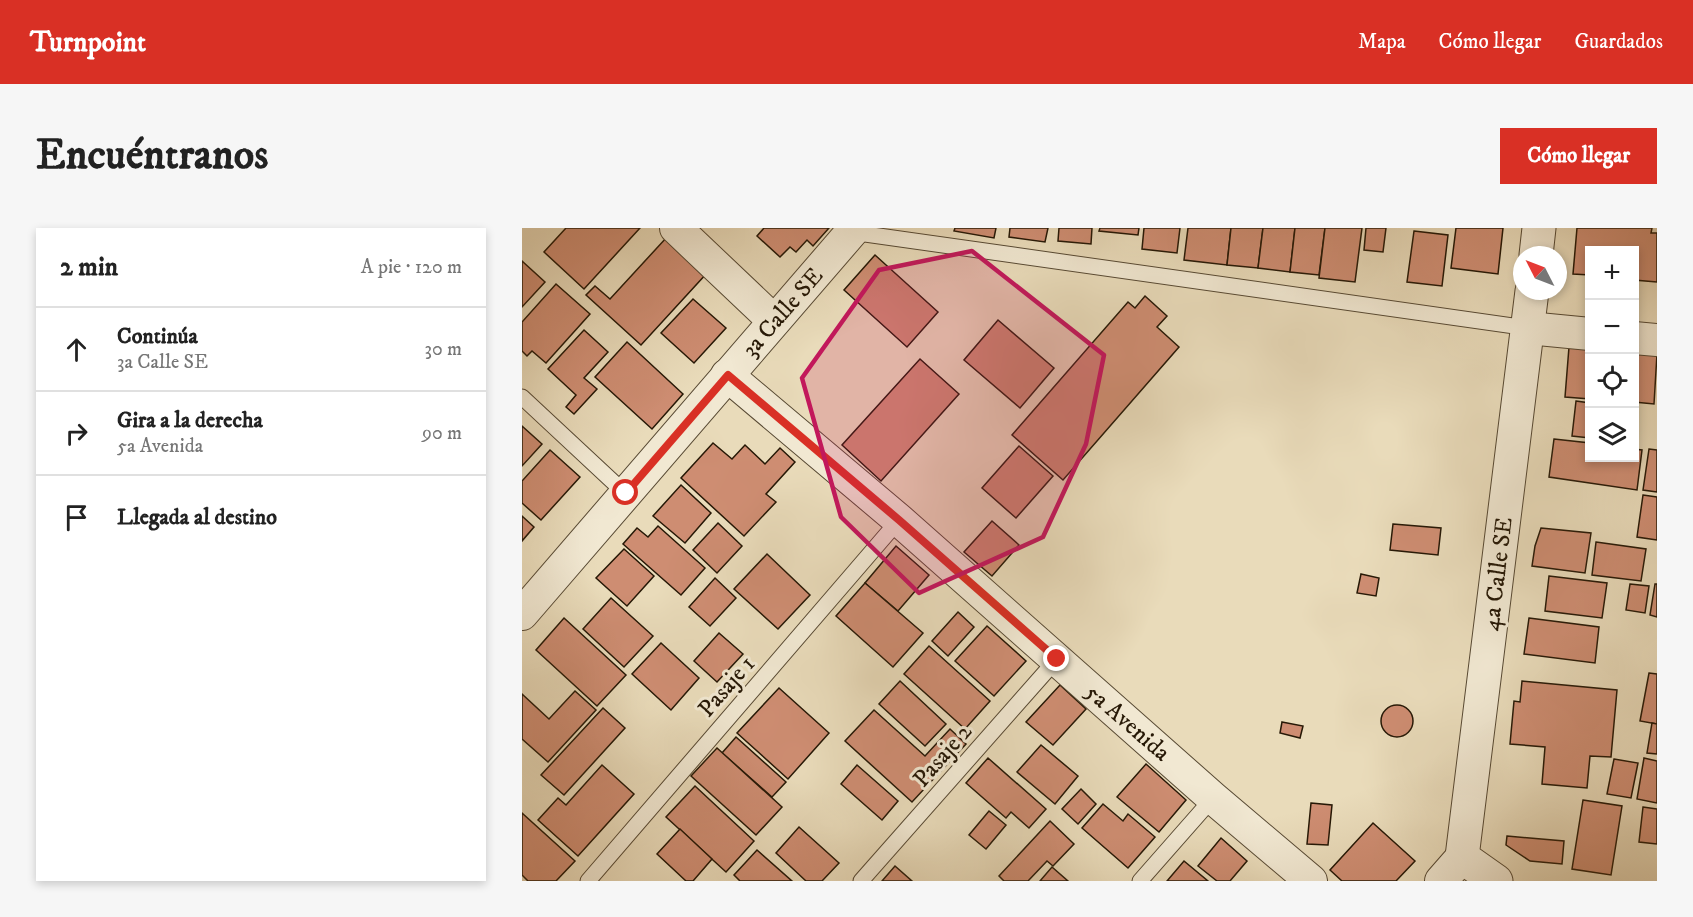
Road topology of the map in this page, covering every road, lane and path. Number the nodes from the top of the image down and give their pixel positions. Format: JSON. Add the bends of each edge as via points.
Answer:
{"nodes":[{"id":1,"x":676,"y":228,"type":"edge"},
{"id":2,"x":1539,"y":228,"type":"edge"},
{"id":3,"x":853,"y":230,"type":"edge"},
{"id":4,"x":1537,"y":246,"type":"edge"},
{"id":5,"x":1531,"y":300,"type":"edge"},
{"id":6,"x":774,"y":321,"type":"junction"},
{"id":7,"x":1528,"y":328,"type":"junction"},
{"id":8,"x":1585,"y":334,"type":"edge"},
{"id":9,"x":1639,"y":338,"type":"edge"},
{"id":10,"x":1657,"y":340,"type":"edge"},
{"id":11,"x":728,"y":375,"type":"junction"},
{"id":12,"x":522,"y":397,"type":"edge"},
{"id":13,"x":626,"y":493,"type":"junction"},
{"id":14,"x":899,"y":520,"type":"junction"},
{"id":15,"x":522,"y":614,"type":"edge"},
{"id":16,"x":1057,"y":659,"type":"junction"},
{"id":17,"x":1213,"y":798,"type":"junction"},
{"id":18,"x":1452,"y":869,"type":"edge"},
{"id":19,"x":588,"y":881,"type":"edge"},
{"id":20,"x":861,"y":881,"type":"edge"},
{"id":21,"x":1140,"y":881,"type":"edge"},
{"id":22,"x":1311,"y":881,"type":"edge"},
{"id":23,"x":1496,"y":881,"type":"edge"}],
"edges":[{"from":1,"to":6,"type":"street"},
{"from":2,"to":4,"type":"street"},
{"from":3,"to":6,"type":"street","name":"3a Calle SE"},
{"from":3,"to":7,"type":"lane"},
{"from":5,"to":7,"type":"street","name":"4a Calle SE"},
{"from":6,"to":11,"type":"street","name":"3a Calle SE"},
{"from":7,"to":8,"type":"street"},
{"from":7,"to":18,"type":"street","name":"4a Calle SE"},
{"from":9,"to":10,"type":"street"},
{"from":11,"to":13,"type":"street","name":"3a Calle SE"},
{"from":11,"to":14,"type":"street","name":"5a Avenida"},
{"from":12,"to":13,"type":"lane"},
{"from":13,"to":15,"type":"street","name":"3a Calle SE"},
{"from":14,"to":16,"type":"street","name":"5a Avenida"},
{"from":14,"to":19,"type":"lane","name":"Pasaje 1"},
{"from":16,"to":17,"type":"street","name":"5a Avenida"},
{"from":16,"to":20,"type":"lane","name":"Pasaje 2"},
{"from":17,"to":21,"type":"lane"},
{"from":17,"to":22,"type":"street","name":"5a Avenida"},
{"from":18,"to":23,"type":"street"}]}
